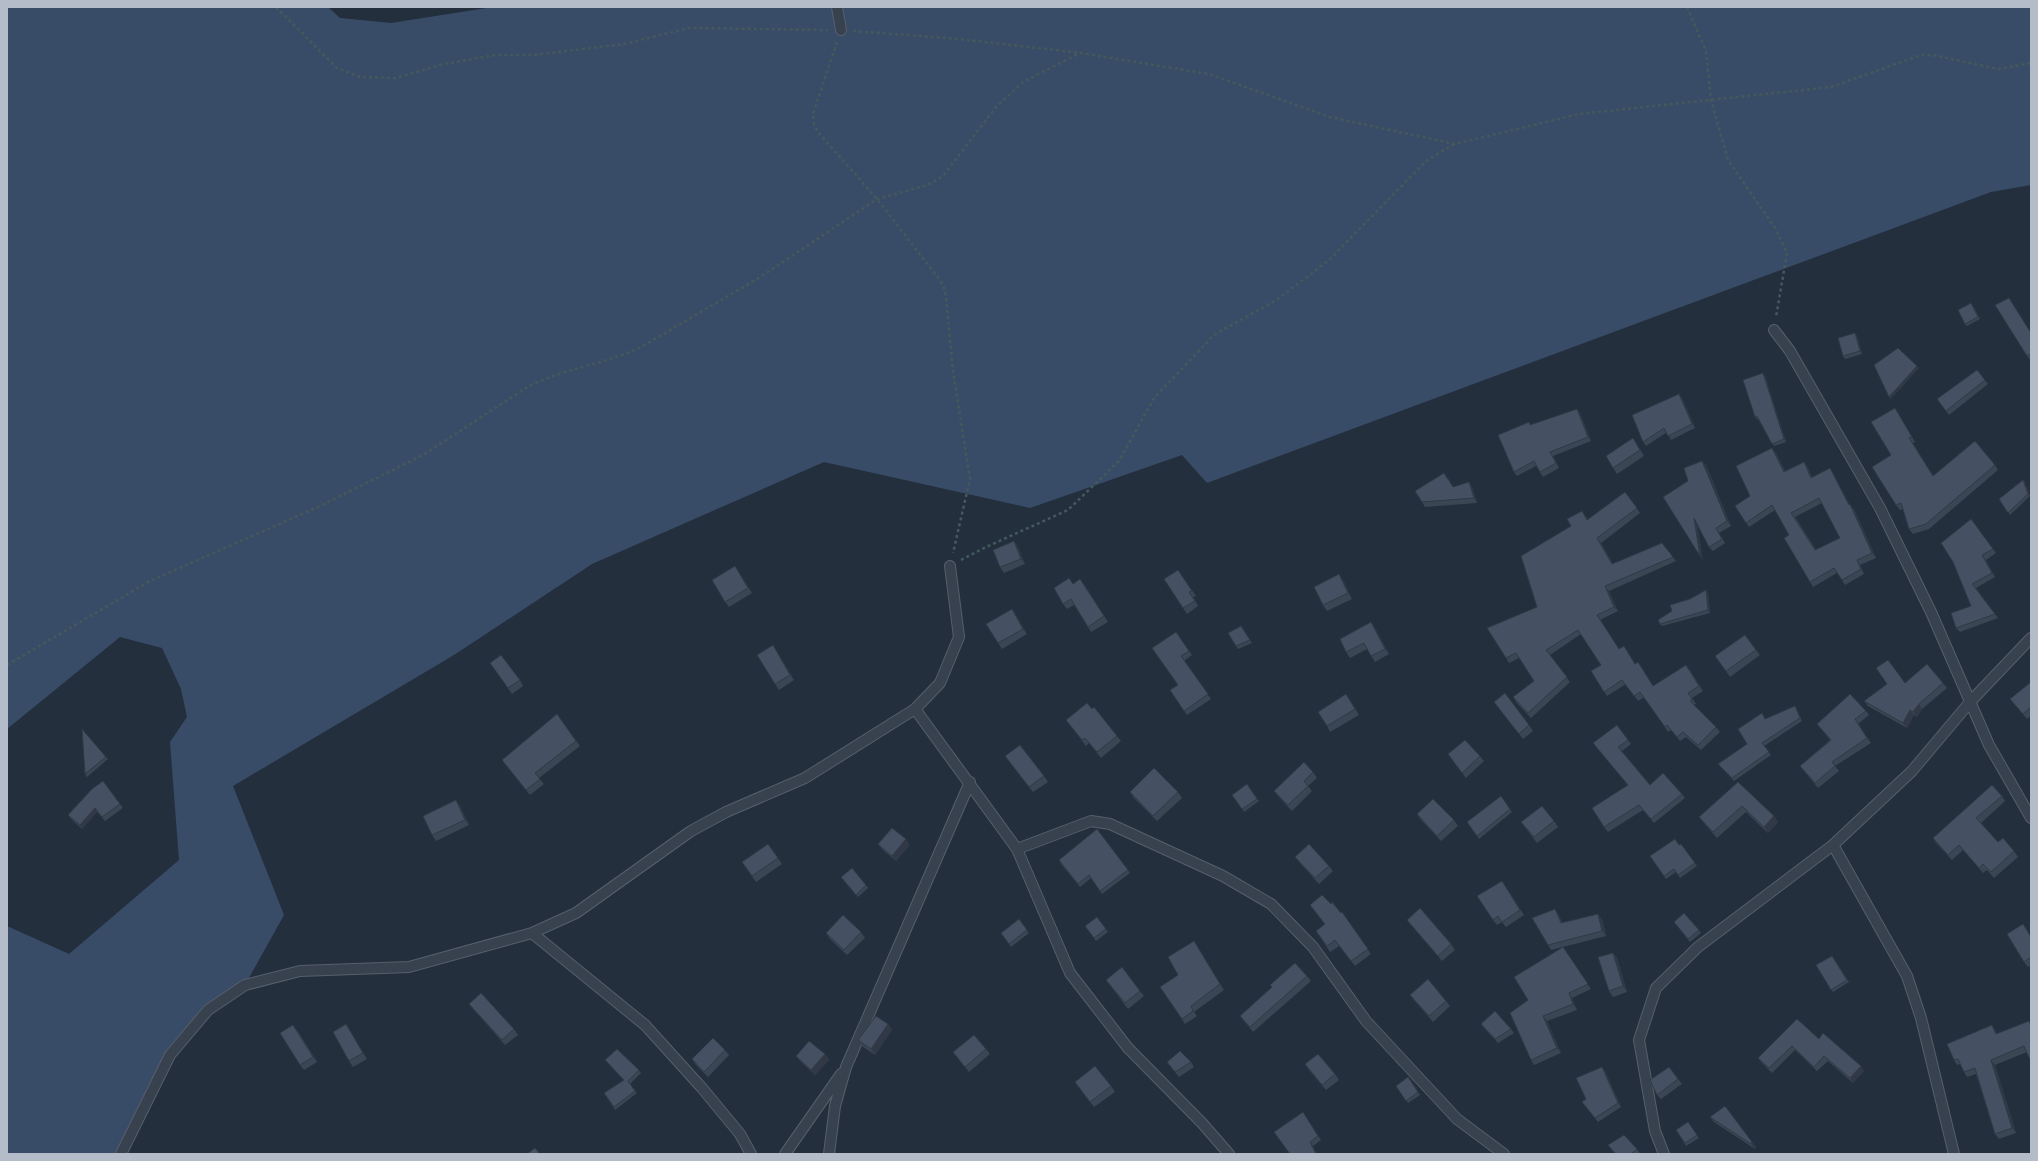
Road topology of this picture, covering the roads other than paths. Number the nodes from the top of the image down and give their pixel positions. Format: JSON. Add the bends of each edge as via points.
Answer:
{"nodes":[{"id":1,"x":837,"y":7,"type":"edge"},
{"id":2,"x":841,"y":30,"type":"road end"},
{"id":3,"x":1774,"y":330,"type":"road end"},
{"id":4,"x":950,"y":566,"type":"road end"},
{"id":5,"x":2031,"y":638,"type":"edge"},
{"id":6,"x":1970,"y":702,"type":"junction"},
{"id":7,"x":916,"y":709,"type":"junction"},
{"id":8,"x":970,"y":782,"type":"junction"},
{"id":9,"x":2031,"y":818,"type":"edge"},
{"id":10,"x":1833,"y":845,"type":"junction"},
{"id":11,"x":1017,"y":848,"type":"junction"},
{"id":12,"x":532,"y":932,"type":"junction"},
{"id":13,"x":846,"y":1067,"type":"junction"},
{"id":14,"x":121,"y":1154,"type":"edge"},
{"id":15,"x":751,"y":1154,"type":"edge"},
{"id":16,"x":785,"y":1154,"type":"edge"},
{"id":17,"x":829,"y":1154,"type":"edge"},
{"id":18,"x":1229,"y":1154,"type":"edge"},
{"id":19,"x":1504,"y":1154,"type":"edge"},
{"id":20,"x":1664,"y":1154,"type":"edge"},
{"id":21,"x":1954,"y":1154,"type":"edge"}],
"edges":[{"from":1,"to":2,"type":"lane"},
{"from":3,"to":6,"type":"lane","via":[[1790,351],[1880,508],[1931,612]]},
{"from":4,"to":7,"type":"lane","via":[[960,637],[940,683]]},
{"from":5,"to":6,"type":"lane"},
{"from":6,"to":9,"type":"lane","via":[[1989,745]]},
{"from":6,"to":10,"type":"lane","via":[[1912,771]]},
{"from":7,"to":8,"type":"lane"},
{"from":7,"to":12,"type":"lane","via":[[805,778],[726,812],[691,831],[576,913]]},
{"from":8,"to":11,"type":"lane"},
{"from":8,"to":13,"type":"lane"},
{"from":10,"to":20,"type":"lane","via":[[1698,947],[1656,988],[1639,1040],[1655,1131]]},
{"from":10,"to":21,"type":"lane","via":[[1907,976],[1921,1018]]},
{"from":11,"to":18,"type":"lane","via":[[1070,973],[1128,1048]]},
{"from":11,"to":19,"type":"lane","via":[[1091,822],[1110,824],[1223,876],[1271,904],[1312,946],[1366,1021],[1457,1119]]},
{"from":12,"to":14,"type":"lane","via":[[409,967],[300,971],[245,985],[208,1010],[170,1055]]},
{"from":12,"to":15,"type":"lane","via":[[645,1025],[740,1134]]},
{"from":13,"to":16,"type":"lane"},
{"from":13,"to":17,"type":"lane","via":[[835,1106]]}]}
